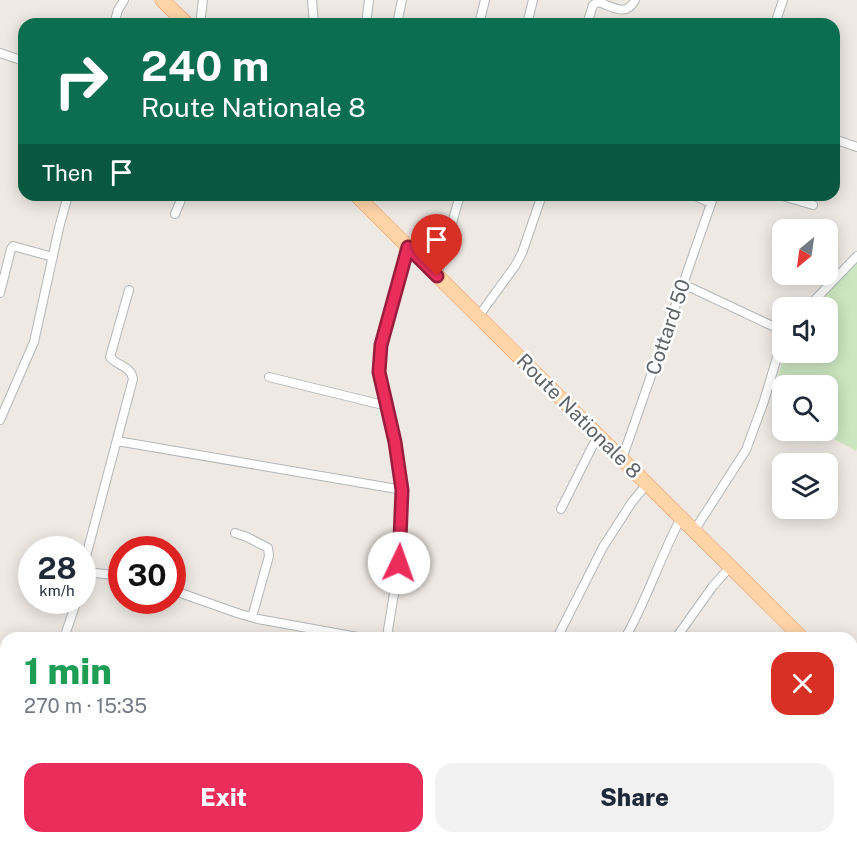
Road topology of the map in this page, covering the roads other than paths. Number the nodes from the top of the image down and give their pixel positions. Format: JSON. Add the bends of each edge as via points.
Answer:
{"nodes":[{"id":1,"x":123,"y":0,"type":"edge"},
{"id":2,"x":162,"y":0,"type":"edge"},
{"id":3,"x":203,"y":0,"type":"edge"},
{"id":4,"x":312,"y":0,"type":"edge"},
{"id":5,"x":369,"y":0,"type":"edge"},
{"id":6,"x":402,"y":0,"type":"edge"},
{"id":7,"x":485,"y":0,"type":"edge"},
{"id":8,"x":532,"y":0,"type":"edge"},
{"id":9,"x":634,"y":0,"type":"edge"},
{"id":10,"x":783,"y":0,"type":"edge"},
{"id":11,"x":116,"y":18,"type":"edge"},
{"id":12,"x":181,"y":18,"type":"edge"},
{"id":13,"x":201,"y":18,"type":"edge"},
{"id":14,"x":314,"y":18,"type":"edge"},
{"id":15,"x":367,"y":18,"type":"edge"},
{"id":16,"x":398,"y":18,"type":"edge"},
{"id":17,"x":480,"y":18,"type":"edge"},
{"id":18,"x":528,"y":18,"type":"edge"},
{"id":19,"x":589,"y":18,"type":"edge"},
{"id":20,"x":777,"y":18,"type":"edge"},
{"id":21,"x":0,"y":53,"type":"edge"},
{"id":22,"x":18,"y":59,"type":"edge"},
{"id":23,"x":840,"y":141,"type":"edge"},
{"id":24,"x":857,"y":147,"type":"edge"},
{"id":25,"x":67,"y":201,"type":"edge"},
{"id":26,"x":180,"y":201,"type":"edge"},
{"id":27,"x":362,"y":201,"type":"edge"},
{"id":28,"x":458,"y":201,"type":"edge"},
{"id":29,"x":541,"y":201,"type":"edge"},
{"id":30,"x":711,"y":201,"type":"edge"},
{"id":31,"x":799,"y":201,"type":"edge"},
{"id":32,"x":813,"y":205,"type":"dead end"},
{"id":33,"x":175,"y":214,"type":"dead end"},
{"id":34,"x":408,"y":247,"type":"junction"},
{"id":35,"x":857,"y":256,"type":"edge"},
{"id":36,"x":53,"y":257,"type":"junction"},
{"id":37,"x":437,"y":276,"type":"junction"},
{"id":38,"x":683,"y":284,"type":"junction"},
{"id":39,"x":129,"y":290,"type":"dead end"},
{"id":40,"x":0,"y":293,"type":"edge"},
{"id":41,"x":818,"y":297,"type":"edge"},
{"id":42,"x":478,"y":317,"type":"junction"},
{"id":43,"x":772,"y":326,"type":"edge"},
{"id":44,"x":775,"y":363,"type":"edge"},
{"id":45,"x":269,"y":377,"type":"dead end"},
{"id":46,"x":387,"y":406,"type":"junction"},
{"id":47,"x":0,"y":417,"type":"edge"},
{"id":48,"x":599,"y":436,"type":"junction"},
{"id":49,"x":117,"y":441,"type":"junction"},
{"id":50,"x":622,"y":459,"type":"junction"},
{"id":51,"x":647,"y":484,"type":"junction"},
{"id":52,"x":402,"y":490,"type":"junction"},
{"id":53,"x":561,"y":509,"type":"dead end"},
{"id":54,"x":681,"y":518,"type":"junction"},
{"id":55,"x":694,"y":531,"type":"junction"},
{"id":56,"x":235,"y":533,"type":"dead end"},
{"id":57,"x":92,"y":536,"type":"edge"},
{"id":58,"x":730,"y":567,"type":"junction"},
{"id":59,"x":186,"y":595,"type":"edge"},
{"id":60,"x":72,"y":614,"type":"edge"},
{"id":61,"x":252,"y":617,"type":"junction"},
{"id":62,"x":66,"y":632,"type":"edge"},
{"id":63,"x":331,"y":632,"type":"edge"},
{"id":64,"x":388,"y":632,"type":"edge"},
{"id":65,"x":560,"y":632,"type":"edge"},
{"id":66,"x":628,"y":632,"type":"edge"},
{"id":67,"x":680,"y":632,"type":"edge"},
{"id":68,"x":796,"y":632,"type":"edge"}],
"edges":[{"from":1,"to":11,"type":"street"},
{"from":2,"to":12,"type":"main road"},
{"from":3,"to":13,"type":"street"},
{"from":4,"to":14,"type":"street"},
{"from":5,"to":15,"type":"street"},
{"from":6,"to":16,"type":"street"},
{"from":7,"to":17,"type":"street"},
{"from":8,"to":18,"type":"street"},
{"from":9,"to":19,"type":"street","via":[[627,10],[598,2]]},
{"from":10,"to":20,"type":"street"},
{"from":21,"to":22,"type":"street"},
{"from":23,"to":24,"type":"street"},
{"from":25,"to":36,"type":"street"},
{"from":26,"to":33,"type":"street"},
{"from":27,"to":34,"type":"main road","name":"Route Nationale 8"},
{"from":28,"to":37,"type":"street"},
{"from":29,"to":42,"type":"street","via":[[515,266]]},
{"from":30,"to":38,"type":"street","name":"Cottard 50"},
{"from":31,"to":32,"type":"street"},
{"from":34,"to":37,"type":"main road","name":"Route Nationale 8"},
{"from":34,"to":46,"type":"street","via":[[381,345],[379,372]]},
{"from":35,"to":41,"type":"street"},
{"from":36,"to":40,"type":"street","via":[[12,246]]},
{"from":36,"to":47,"type":"street","via":[[34,342]]},
{"from":37,"to":42,"type":"main road","name":"Route Nationale 8"},
{"from":38,"to":43,"type":"street"},
{"from":38,"to":50,"type":"street","name":"Cottard 50"},
{"from":39,"to":49,"type":"street","via":[[110,357],[133,374]]},
{"from":42,"to":48,"type":"main road","name":"Route Nationale 8"},
{"from":44,"to":55,"type":"street","via":[[746,450]]},
{"from":45,"to":46,"type":"street"},
{"from":46,"to":52,"type":"street"},
{"from":48,"to":50,"type":"main road","name":"Route Nationale 8"},
{"from":48,"to":53,"type":"street"},
{"from":49,"to":52,"type":"street"},
{"from":49,"to":57,"type":"street"},
{"from":50,"to":51,"type":"main road","name":"Route Nationale 8"},
{"from":51,"to":54,"type":"main road","name":"Route Nationale 8"},
{"from":51,"to":65,"type":"street","via":[[603,547]]},
{"from":52,"to":64,"type":"street","via":[[399,563]]},
{"from":54,"to":55,"type":"main road","name":"Route Nationale 8"},
{"from":54,"to":66,"type":"street"},
{"from":55,"to":58,"type":"main road","name":"Route Nationale 8"},
{"from":56,"to":61,"type":"street","via":[[268,548]]},
{"from":58,"to":67,"type":"street"},
{"from":58,"to":68,"type":"main road","name":"Route Nationale 8"},
{"from":59,"to":61,"type":"street"},
{"from":60,"to":62,"type":"street"},
{"from":61,"to":63,"type":"street"}]}
